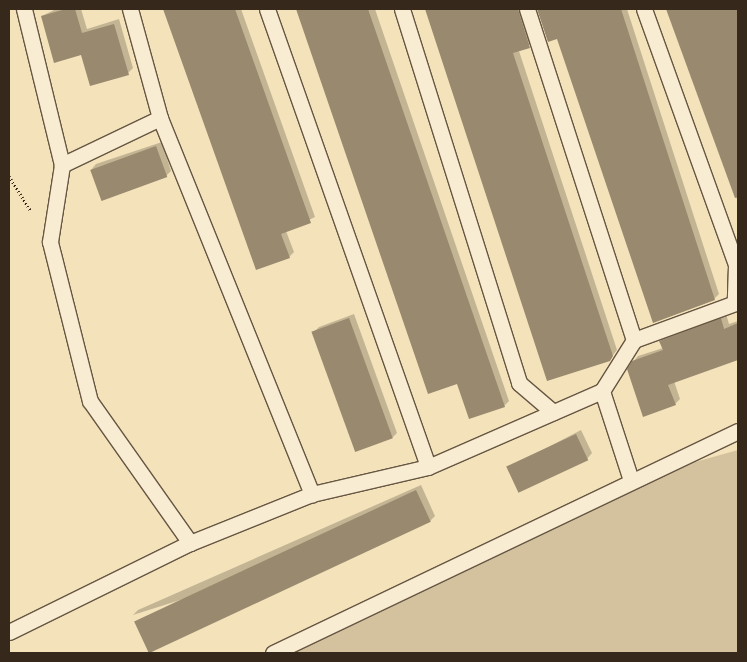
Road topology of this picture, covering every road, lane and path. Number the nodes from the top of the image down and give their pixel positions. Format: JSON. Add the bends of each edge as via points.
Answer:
{"nodes":[{"id":1,"x":24,"y":9,"type":"edge"},
{"id":2,"x":130,"y":9,"type":"edge"},
{"id":3,"x":267,"y":9,"type":"edge"},
{"id":4,"x":402,"y":9,"type":"edge"},
{"id":5,"x":527,"y":9,"type":"edge"},
{"id":6,"x":644,"y":9,"type":"edge"},
{"id":7,"x":160,"y":118,"type":"junction"},
{"id":8,"x":62,"y":166,"type":"junction"},
{"id":9,"x":736,"y":302,"type":"edge"},
{"id":10,"x":634,"y":340,"type":"junction"},
{"id":11,"x":602,"y":391,"type":"junction"},
{"id":12,"x":553,"y":412,"type":"junction"},
{"id":13,"x":738,"y":431,"type":"edge"},
{"id":14,"x":428,"y":467,"type":"junction"},
{"id":15,"x":631,"y":480,"type":"junction"},
{"id":16,"x":312,"y":494,"type":"junction"},
{"id":17,"x":190,"y":543,"type":"junction"},
{"id":18,"x":9,"y":632,"type":"edge"},
{"id":19,"x":273,"y":653,"type":"edge"}],
"edges":[{"from":1,"to":8,"type":"lane"},
{"from":2,"to":7,"type":"lane"},
{"from":3,"to":14,"type":"lane"},
{"from":4,"to":12,"type":"lane","via":[[519,383]]},
{"from":5,"to":10,"type":"lane"},
{"from":6,"to":9,"type":"lane","via":[[736,265]]},
{"from":7,"to":8,"type":"lane"},
{"from":7,"to":16,"type":"lane"},
{"from":8,"to":17,"type":"lane","via":[[50,242],[90,401]]},
{"from":9,"to":10,"type":"lane"},
{"from":10,"to":11,"type":"lane"},
{"from":11,"to":12,"type":"lane"},
{"from":11,"to":15,"type":"lane"},
{"from":12,"to":14,"type":"lane"},
{"from":13,"to":15,"type":"lane"},
{"from":14,"to":16,"type":"lane"},
{"from":15,"to":19,"type":"lane"},
{"from":16,"to":17,"type":"lane"},
{"from":17,"to":18,"type":"lane"}]}
